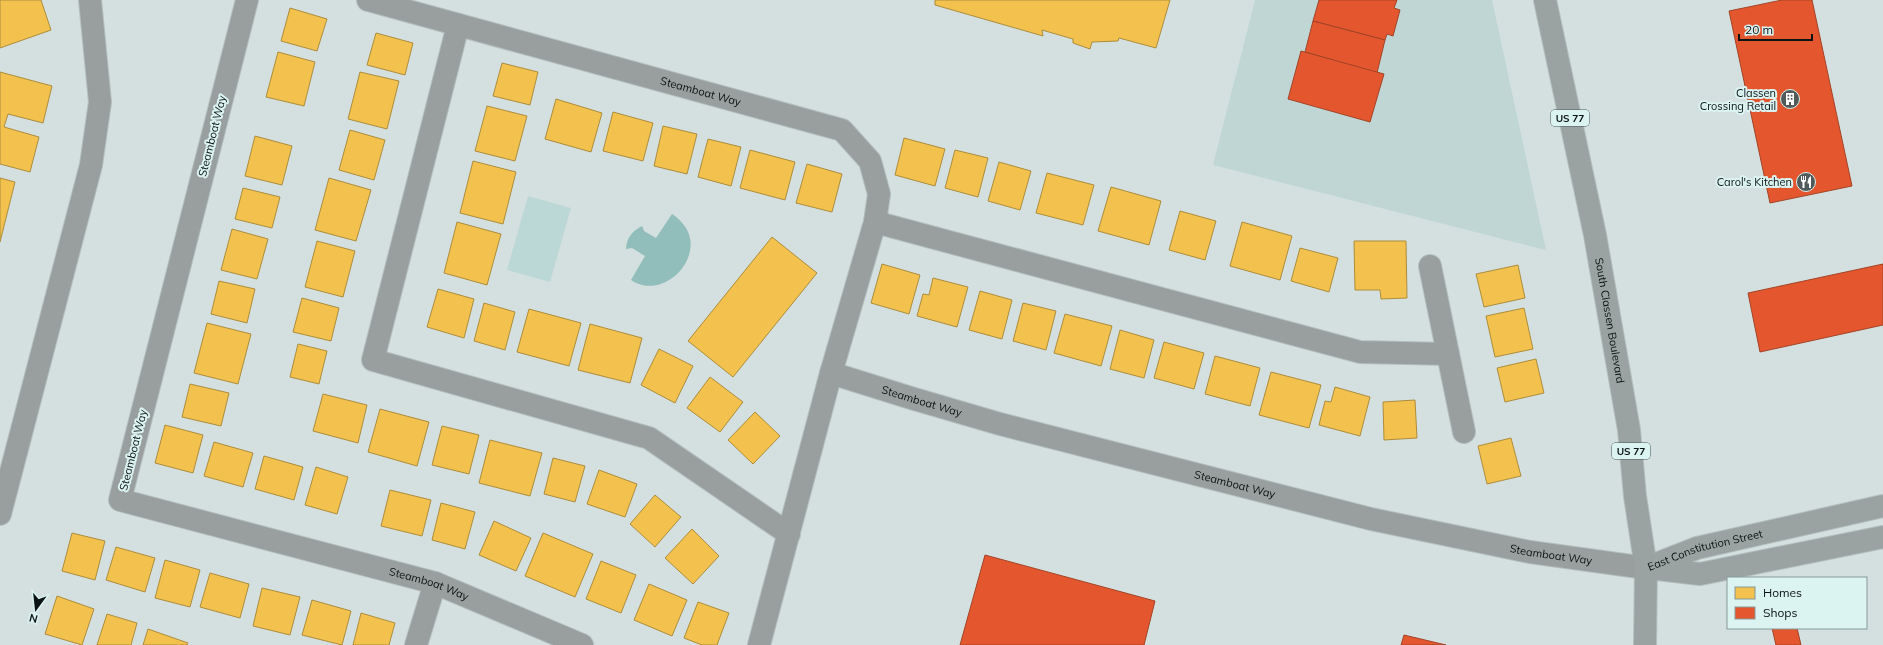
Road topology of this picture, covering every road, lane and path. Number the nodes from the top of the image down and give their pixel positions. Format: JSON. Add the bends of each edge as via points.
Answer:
{"nodes":[{"id":1,"x":90,"y":0,"type":"edge"},
{"id":2,"x":247,"y":0,"type":"edge"},
{"id":3,"x":368,"y":0,"type":"edge"},
{"id":4,"x":1545,"y":0,"type":"edge"},
{"id":5,"x":458,"y":24,"type":"junction"},
{"id":6,"x":875,"y":222,"type":"junction"},
{"id":7,"x":1430,"y":266,"type":"dead end"},
{"id":8,"x":1448,"y":354,"type":"junction"},
{"id":9,"x":831,"y":373,"type":"junction"},
{"id":10,"x":1464,"y":432,"type":"dead end"},
{"id":11,"x":1883,"y":506,"type":"edge"},
{"id":12,"x":0,"y":514,"type":"edge"},
{"id":13,"x":789,"y":534,"type":"junction"},
{"id":14,"x":1883,"y":537,"type":"edge"},
{"id":15,"x":1646,"y":568,"type":"junction"},
{"id":16,"x":435,"y":583,"type":"junction"},
{"id":17,"x":416,"y":645,"type":"edge"},
{"id":18,"x":582,"y":645,"type":"edge"},
{"id":19,"x":759,"y":645,"type":"edge"},
{"id":20,"x":1645,"y":645,"type":"edge"}],
"edges":[{"from":1,"to":12,"type":"street","via":[[100,102],[90,165]]},
{"from":2,"to":16,"type":"street","name":"Steamboat Way","via":[[120,500]]},
{"from":3,"to":5,"type":"street","name":"Steamboat Way"},
{"from":4,"to":15,"type":"main road","name":"South Classen Boulevard","number":"US 77","via":[[1595,235],[1613,334],[1629,430],[1635,496]]},
{"from":5,"to":6,"type":"street","name":"Steamboat Way","via":[[842,130],[870,161],[879,194]]},
{"from":5,"to":13,"type":"street","via":[[373,360],[649,438]]},
{"from":6,"to":8,"type":"street","via":[[1360,352]]},
{"from":6,"to":9,"type":"street","name":"Steamboat Way"},
{"from":7,"to":8,"type":"street"},
{"from":8,"to":10,"type":"street"},
{"from":9,"to":13,"type":"street","name":"Steamboat Way"},
{"from":9,"to":15,"type":"street","name":"Steamboat Way","via":[[944,408],[1371,519],[1530,552]]},
{"from":11,"to":15,"type":"main road","name":"East Constitution Street","via":[[1697,548]]},
{"from":13,"to":19,"type":"street","name":"Steamboat Way"},
{"from":14,"to":15,"type":"main road","name":"East Constitution Street","via":[[1700,574]]},
{"from":15,"to":20,"type":"main road","name":"South Classen Boulevard","number":"US 77"},
{"from":16,"to":17,"type":"street"},
{"from":16,"to":18,"type":"street","name":"Steamboat Way"}]}
